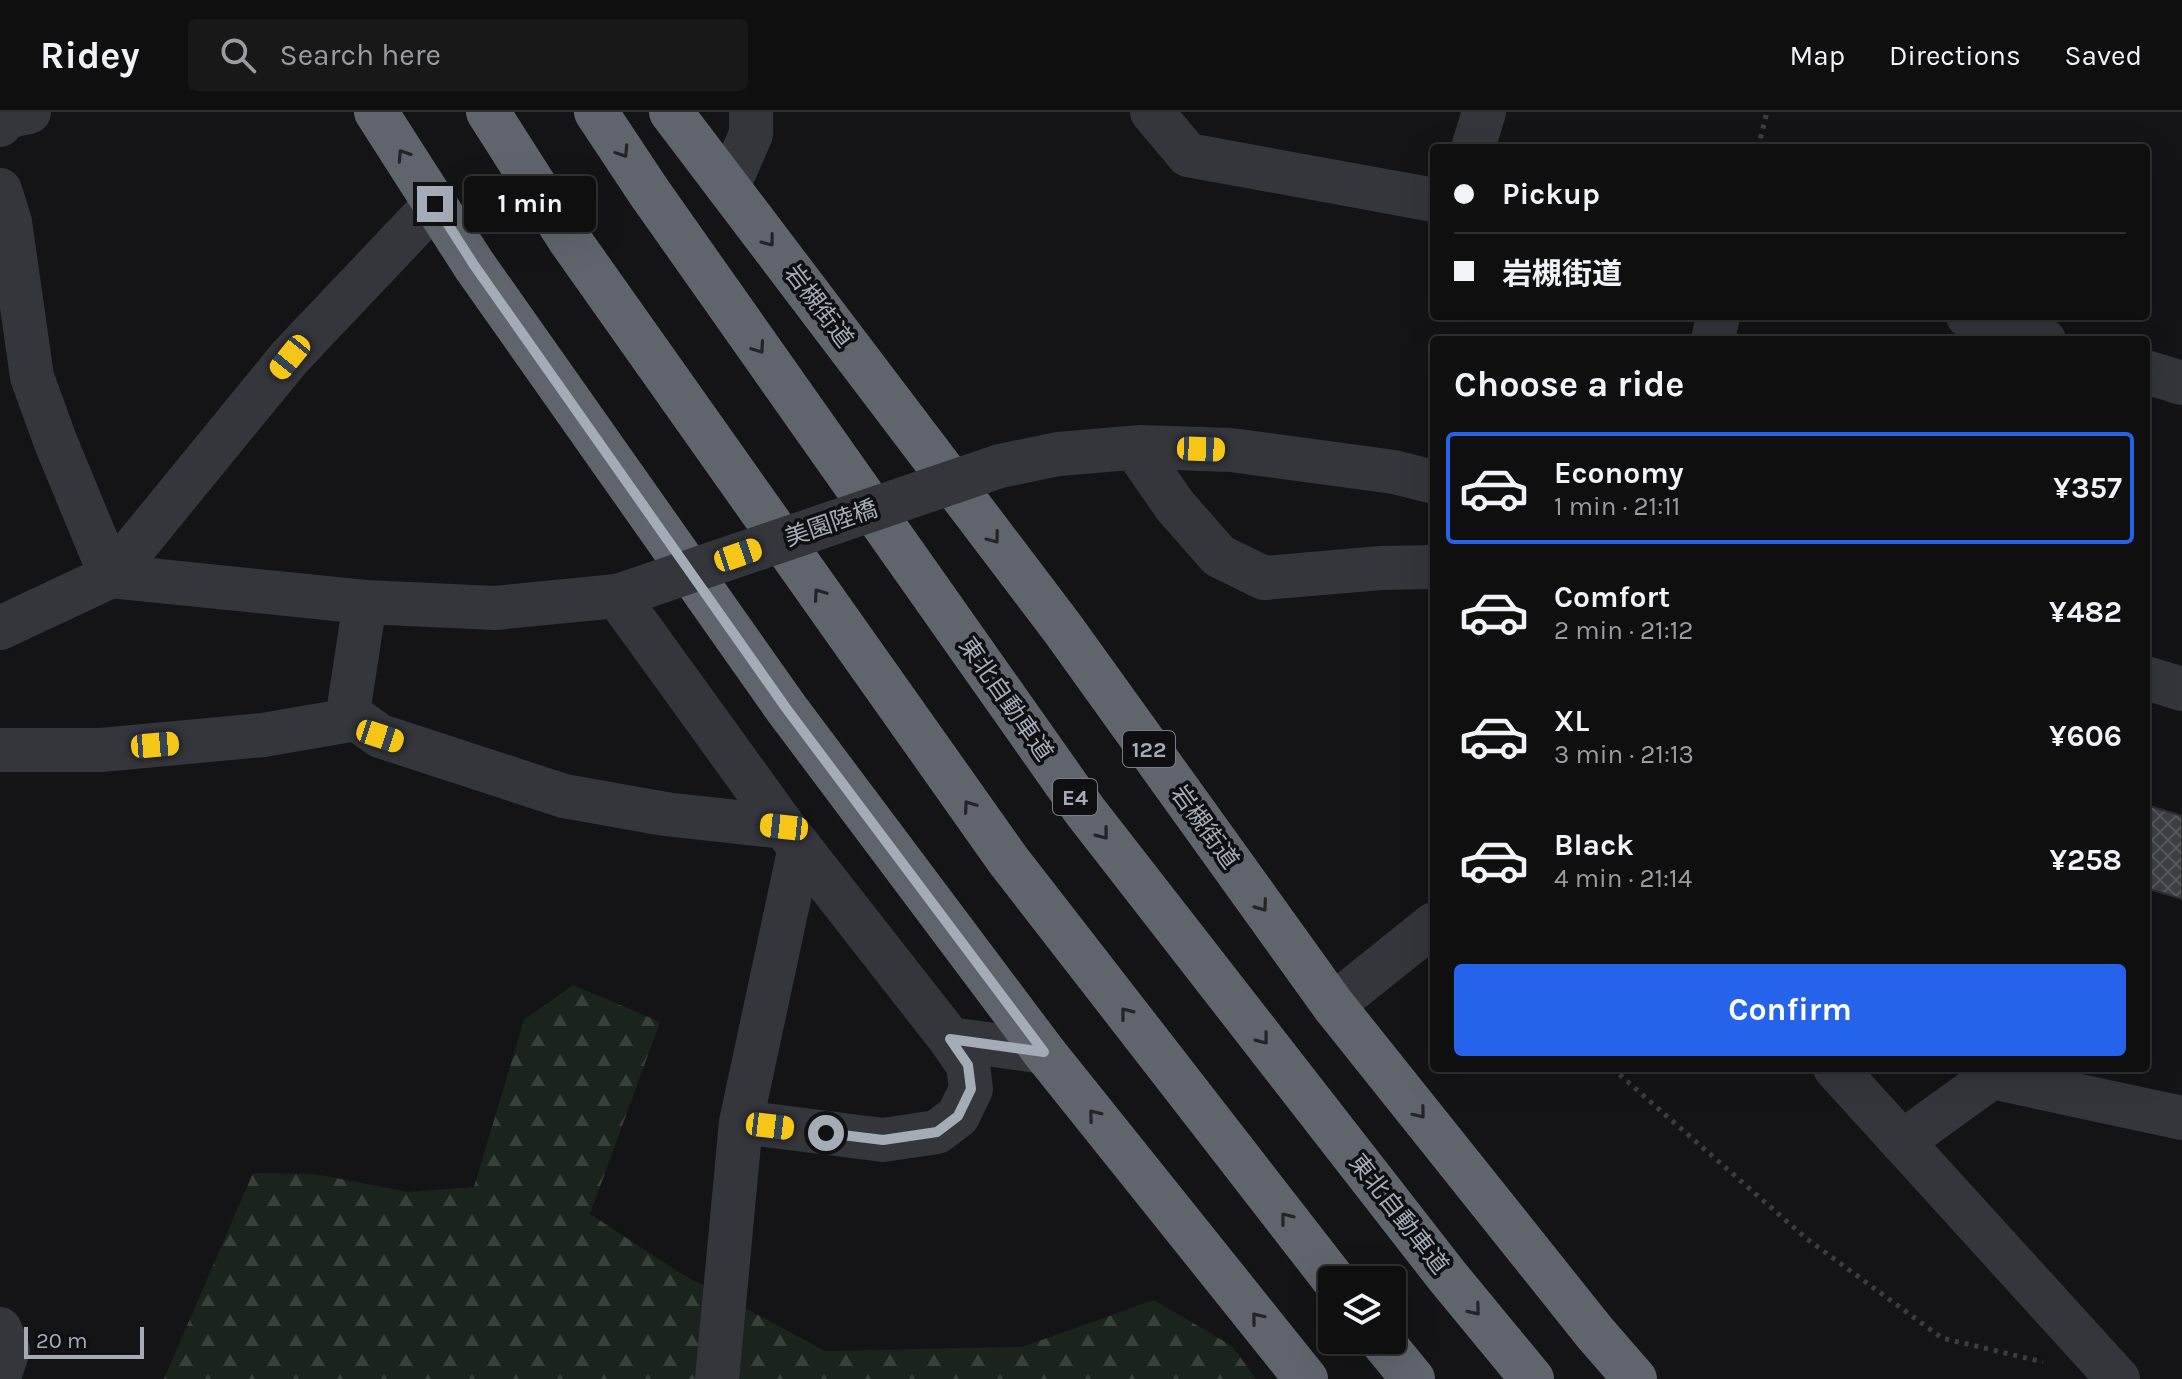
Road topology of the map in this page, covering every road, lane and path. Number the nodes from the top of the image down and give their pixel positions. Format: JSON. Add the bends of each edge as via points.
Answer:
{"nodes":[{"id":1,"x":29,"y":112,"type":"edge"},
{"id":2,"x":376,"y":112,"type":"edge"},
{"id":3,"x":488,"y":112,"type":"edge"},
{"id":4,"x":596,"y":112,"type":"edge"},
{"id":5,"x":671,"y":112,"type":"edge"},
{"id":6,"x":751,"y":112,"type":"edge"},
{"id":7,"x":1152,"y":112,"type":"edge"},
{"id":8,"x":1484,"y":112,"type":"edge"},
{"id":9,"x":1767,"y":112,"type":"edge"},
{"id":10,"x":0,"y":125,"type":"edge"},
{"id":11,"x":1474,"y":144,"type":"edge"},
{"id":12,"x":1759,"y":144,"type":"edge"},
{"id":13,"x":728,"y":187,"type":"junction"},
{"id":14,"x":0,"y":190,"type":"edge"},
{"id":15,"x":1430,"y":199,"type":"edge"},
{"id":16,"x":435,"y":204,"type":"junction"},
{"id":17,"x":1981,"y":320,"type":"edge"},
{"id":18,"x":2031,"y":336,"type":"edge"},
{"id":19,"x":2150,"y":373,"type":"edge"},
{"id":20,"x":2182,"y":383,"type":"edge"},
{"id":21,"x":1135,"y":448,"type":"junction"},
{"id":22,"x":1430,"y":481,"type":"edge"},
{"id":23,"x":1430,"y":567,"type":"edge"},
{"id":24,"x":111,"y":576,"type":"junction"},
{"id":25,"x":634,"y":590,"type":"junction"},
{"id":26,"x":365,"y":602,"type":"junction"},
{"id":27,"x":0,"y":628,"type":"edge"},
{"id":28,"x":2150,"y":679,"type":"edge"},
{"id":29,"x":2182,"y":689,"type":"edge"},
{"id":30,"x":356,"y":719,"type":"junction"},
{"id":31,"x":0,"y":750,"type":"edge"},
{"id":32,"x":792,"y":837,"type":"junction"},
{"id":33,"x":1430,"y":927,"type":"edge"},
{"id":34,"x":1333,"y":1005,"type":"junction"},
{"id":35,"x":950,"y":1039,"type":"junction"},
{"id":36,"x":1044,"y":1052,"type":"junction"},
{"id":37,"x":1617,"y":1072,"type":"edge"},
{"id":38,"x":1839,"y":1072,"type":"edge"},
{"id":39,"x":2182,"y":1118,"type":"edge"},
{"id":40,"x":741,"y":1122,"type":"junction"},
{"id":41,"x":1902,"y":1142,"type":"junction"},
{"id":42,"x":1323,"y":1266,"type":"edge"},
{"id":43,"x":0,"y":1329,"type":"edge"},
{"id":44,"x":1392,"y":1354,"type":"edge"},
{"id":45,"x":2057,"y":1365,"type":"dead end"},
{"id":46,"x":0,"y":1374,"type":"edge"},
{"id":47,"x":717,"y":1379,"type":"edge"},
{"id":48,"x":1306,"y":1379,"type":"edge"},
{"id":49,"x":1413,"y":1379,"type":"edge"},
{"id":50,"x":1532,"y":1379,"type":"edge"},
{"id":51,"x":1635,"y":1379,"type":"edge"},
{"id":52,"x":2118,"y":1379,"type":"edge"}],
"edges":[{"from":1,"to":10,"type":"street","via":[[1,118]]},
{"from":16,"to":2,"type":"highway","one_way":true},
{"from":42,"to":3,"type":"highway","one_way":true,"via":[[1008,860],[569,239]]},
{"from":4,"to":50,"type":"highway","name":"東北自動車道","number":"E4","one_way":true,"via":[[1085,811]]},
{"from":5,"to":13,"type":"highway","name":"岩槻街道","number":"122"},
{"from":6,"to":13,"type":"street","via":[[751,134]]},
{"from":7,"to":15,"type":"street","via":[[1188,155]]},
{"from":8,"to":11,"type":"street"},
{"from":9,"to":12,"type":"path"},
{"from":13,"to":34,"type":"highway","name":"岩槻街道","number":"122","one_way":true,"via":[[1063,629]]},
{"from":14,"to":24,"type":"street","via":[[10,222],[32,377]]},
{"from":16,"to":24,"type":"street","via":[[290,357]]},
{"from":16,"to":36,"type":"highway","via":[[786,708]]},
{"from":17,"to":18,"type":"street"},
{"from":19,"to":20,"type":"street"},
{"from":21,"to":22,"type":"street","name":"美園陸橋","via":[[1231,450]]},
{"from":21,"to":23,"type":"street","via":[[1175,506],[1219,556],[1264,578]]},
{"from":21,"to":25,"type":"street","name":"美園陸橋","bridge":true,"via":[[1058,454],[1000,466]]},
{"from":24,"to":26,"type":"street","name":"美園陸橋"},
{"from":24,"to":27,"type":"street"},
{"from":25,"to":26,"type":"street","name":"美園陸橋","via":[[495,608]]},
{"from":25,"to":32,"type":"street"},
{"from":26,"to":30,"type":"street","via":[[348,713]]},
{"from":28,"to":29,"type":"street"},
{"from":30,"to":31,"type":"street","via":[[263,735],[101,750]]},
{"from":30,"to":32,"type":"street","via":[[380,736],[564,796]]},
{"from":32,"to":35,"type":"street"},
{"from":32,"to":40,"type":"street"},
{"from":33,"to":34,"type":"street"},
{"from":34,"to":51,"type":"highway","name":"岩槻街道","number":"122","one_way":true},
{"from":35,"to":36,"type":"street"},
{"from":35,"to":40,"type":"street","via":[[968,1065],[971,1089],[958,1116],[937,1132],[883,1140]]},
{"from":48,"to":36,"type":"highway","one_way":true},
{"from":37,"to":45,"type":"path","via":[[1807,1239],[1942,1338]]},
{"from":38,"to":41,"type":"street"},
{"from":39,"to":41,"type":"street","via":[[1992,1077]]},
{"from":40,"to":47,"type":"street"},
{"from":41,"to":52,"type":"street"},
{"from":43,"to":46,"type":"street","via":[[8,1350]]},
{"from":44,"to":49,"type":"highway"}]}
